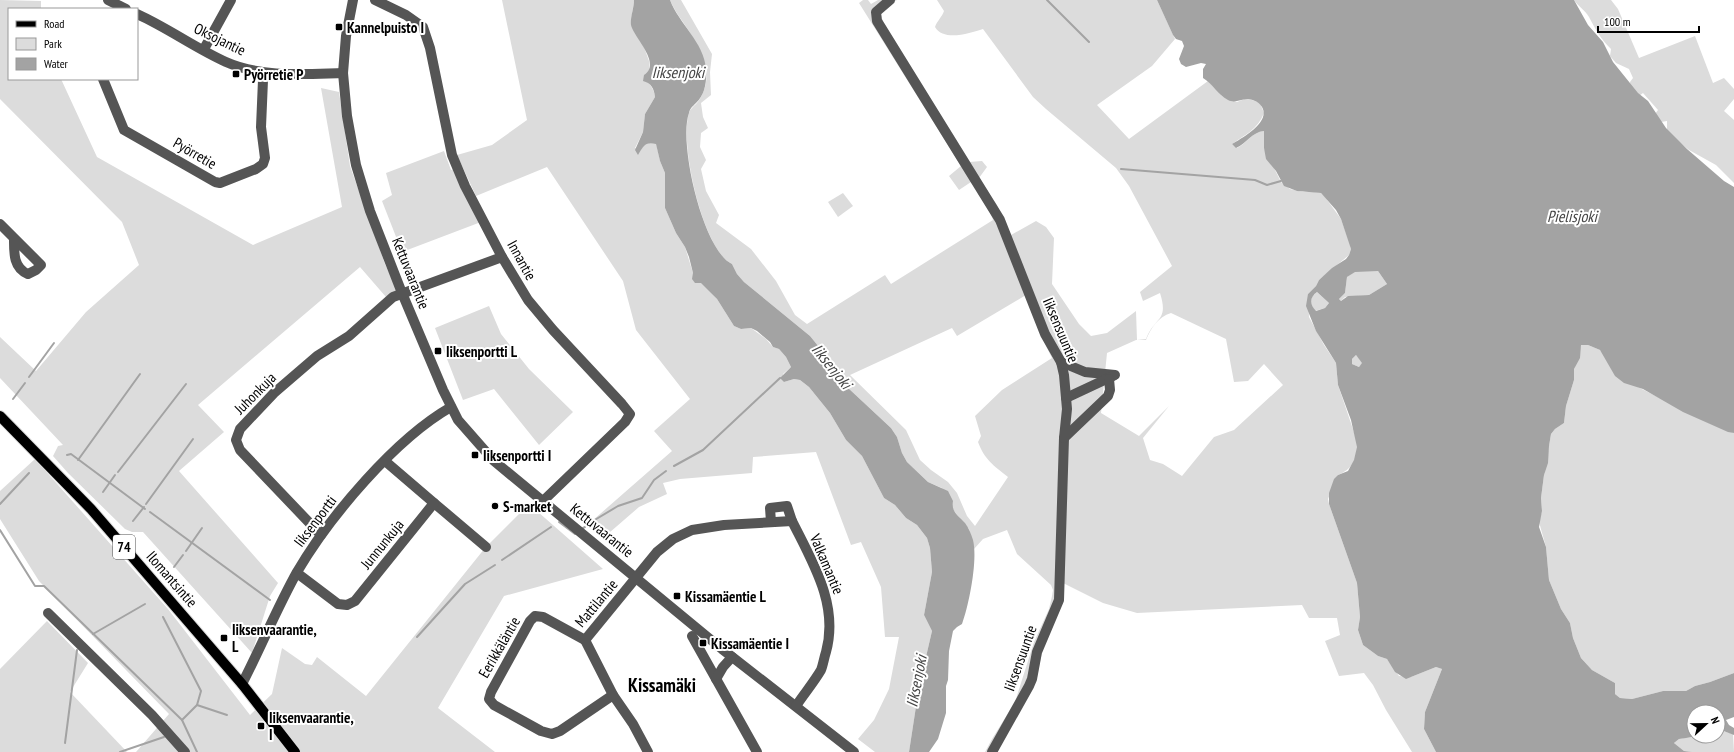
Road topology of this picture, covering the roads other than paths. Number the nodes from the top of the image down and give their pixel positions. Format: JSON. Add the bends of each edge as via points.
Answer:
{"nodes":[{"id":1,"x":108,"y":0,"type":"edge"},
{"id":2,"x":231,"y":0,"type":"edge"},
{"id":3,"x":353,"y":0,"type":"edge"},
{"id":4,"x":375,"y":0,"type":"edge"},
{"id":5,"x":890,"y":0,"type":"edge"},
{"id":6,"x":124,"y":8,"type":"edge"},
{"id":7,"x":138,"y":15,"type":"edge"},
{"id":8,"x":204,"y":49,"type":"junction"},
{"id":9,"x":265,"y":73,"type":"junction"},
{"id":10,"x":343,"y":73,"type":"junction"},
{"id":11,"x":103,"y":80,"type":"edge"},
{"id":12,"x":0,"y":224,"type":"edge"},
{"id":13,"x":14,"y":238,"type":"dead end"},
{"id":14,"x":502,"y":257,"type":"junction"},
{"id":15,"x":402,"y":293,"type":"junction"},
{"id":16,"x":1061,"y":362,"type":"junction"},
{"id":17,"x":1109,"y":379,"type":"junction"},
{"id":18,"x":1066,"y":398,"type":"junction"},
{"id":19,"x":451,"y":407,"type":"junction"},
{"id":20,"x":0,"y":416,"type":"edge"},
{"id":21,"x":1064,"y":438,"type":"junction"},
{"id":22,"x":385,"y":461,"type":"junction"},
{"id":23,"x":543,"y":501,"type":"junction"},
{"id":24,"x":434,"y":504,"type":"junction"},
{"id":25,"x":771,"y":522,"type":"junction"},
{"id":26,"x":792,"y":522,"type":"junction"},
{"id":27,"x":321,"y":535,"type":"junction"},
{"id":28,"x":486,"y":547,"type":"dead end"},
{"id":29,"x":297,"y":573,"type":"junction"},
{"id":30,"x":636,"y":577,"type":"junction"},
{"id":31,"x":48,"y":613,"type":"dead end"},
{"id":32,"x":692,"y":636,"type":"dead end"},
{"id":33,"x":584,"y":640,"type":"junction"},
{"id":34,"x":732,"y":657,"type":"junction"},
{"id":35,"x":716,"y":679,"type":"junction"},
{"id":36,"x":242,"y":684,"type":"junction"},
{"id":37,"x":613,"y":695,"type":"junction"},
{"id":38,"x":796,"y":706,"type":"junction"},
{"id":39,"x":185,"y":752,"type":"edge"},
{"id":40,"x":295,"y":752,"type":"edge"},
{"id":41,"x":648,"y":752,"type":"edge"},
{"id":42,"x":757,"y":752,"type":"edge"},
{"id":43,"x":854,"y":752,"type":"edge"},
{"id":44,"x":992,"y":752,"type":"edge"}],
"edges":[{"from":1,"to":6,"type":"street"},
{"from":2,"to":8,"type":"street"},
{"from":3,"to":10,"type":"street","name":"Kettuvaarantie","via":[[346,36]]},
{"from":4,"to":14,"type":"street","name":"Innantie","via":[[406,14],[423,27],[430,48],[452,155]]},
{"from":5,"to":16,"type":"street","name":"Iiksensuuntie","via":[[876,12],[877,21],[1000,220],[1045,334]]},
{"from":7,"to":8,"type":"street","name":"Oksojantie"},
{"from":8,"to":9,"type":"street","name":"Oksojantie","via":[[226,62]]},
{"from":9,"to":10,"type":"street","name":"Oksojantie"},
{"from":9,"to":11,"type":"street","name":"Pyörretie","via":[[261,127],[265,158],[263,164],[220,183],[124,130]]},
{"from":10,"to":15,"type":"street","name":"Kettuvaarantie","via":[[347,116],[356,165],[370,212]]},
{"from":12,"to":13,"type":"street"},
{"from":14,"to":15,"type":"street","name":"Juhonkuja"},
{"from":14,"to":23,"type":"street","name":"Innantie","via":[[528,300],[630,414],[625,422]]},
{"from":15,"to":19,"type":"street","name":"Kettuvaarantie"},
{"from":15,"to":27,"type":"street","name":"Juhonkuja","via":[[393,297],[348,336],[317,356],[274,393],[240,429],[236,440],[240,450]]},
{"from":16,"to":17,"type":"street","via":[[1085,372],[1115,375]]},
{"from":16,"to":18,"type":"street","name":"Iiksensuuntie"},
{"from":17,"to":18,"type":"street"},
{"from":17,"to":21,"type":"street","via":[[1108,396]]},
{"from":18,"to":21,"type":"street","name":"Iiksensuuntie"},
{"from":19,"to":22,"type":"street","name":"Iiksenportti","via":[[420,427]]},
{"from":19,"to":23,"type":"street","name":"Kettuvaarantie","via":[[470,436],[494,461]]},
{"from":20,"to":36,"type":"main road","name":"Ilomantsintie","number":"74","via":[[91,509]]},
{"from":21,"to":44,"type":"street","name":"Iiksensuuntie","via":[[1058,600],[1037,652],[1029,686]]},
{"from":22,"to":24,"type":"street"},
{"from":22,"to":27,"type":"street","name":"Iiksenportti"},
{"from":23,"to":30,"type":"street","name":"Kettuvaarantie"},
{"from":24,"to":28,"type":"street"},
{"from":24,"to":29,"type":"street","name":"Junnunkuja","via":[[355,601],[348,605],[338,604]]},
{"from":25,"to":26,"type":"street","name":"Valkamantie"},
{"from":25,"to":26,"type":"street","name":"Valkamantie","via":[[770,508],[787,506]]},
{"from":25,"to":30,"type":"street","name":"Valkamantie","via":[[692,530],[673,539],[657,552]]},
{"from":26,"to":38,"type":"street","name":"Valkamantie","via":[[823,587],[830,620],[830,639],[821,669]]},
{"from":27,"to":29,"type":"street","name":"Iiksenportti"},
{"from":29,"to":36,"type":"street","name":"Iiksenportti"},
{"from":30,"to":33,"type":"street","name":"Mattilantie"},
{"from":30,"to":34,"type":"street","name":"Kettuvaarantie"},
{"from":31,"to":39,"type":"street","via":[[152,715]]},
{"from":32,"to":35,"type":"street"},
{"from":33,"to":37,"type":"street","name":"Mattilantie"},
{"from":33,"to":37,"type":"street","name":"Eerikkäläntie","via":[[543,617],[535,616],[489,699],[494,705],[541,731],[552,734]]},
{"from":34,"to":35,"type":"street"},
{"from":34,"to":38,"type":"street","name":"Kettuvaarantie"},
{"from":35,"to":42,"type":"street"},
{"from":36,"to":40,"type":"main road","name":"Ilomantsintie","number":"74"},
{"from":37,"to":41,"type":"street","name":"Mattilantie"},
{"from":38,"to":43,"type":"street","name":"Kettuvaarantie"}]}
